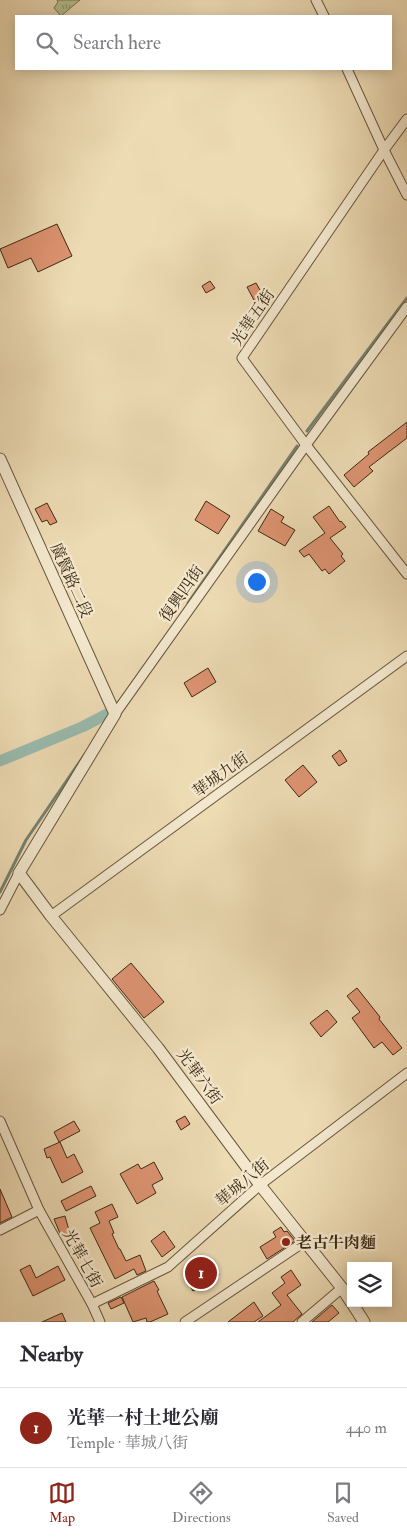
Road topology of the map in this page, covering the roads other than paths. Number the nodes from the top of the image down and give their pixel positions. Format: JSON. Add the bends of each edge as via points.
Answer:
{"nodes":[{"id":1,"x":316,"y":0,"type":"edge"},
{"id":2,"x":324,"y":15,"type":"edge"},
{"id":3,"x":347,"y":70,"type":"edge"},
{"id":4,"x":407,"y":119,"type":"edge"},
{"id":5,"x":384,"y":150,"type":"junction"},
{"id":6,"x":407,"y":195,"type":"edge"},
{"id":7,"x":407,"y":307,"type":"edge"},
{"id":8,"x":306,"y":445,"type":"junction"},
{"id":9,"x":0,"y":459,"type":"edge"},
{"id":10,"x":407,"y":574,"type":"edge"},
{"id":11,"x":407,"y":656,"type":"edge"},
{"id":12,"x":115,"y":714,"type":"junction"},
{"id":13,"x":19,"y":873,"type":"junction"},
{"id":14,"x":0,"y":910,"type":"edge"},
{"id":15,"x":51,"y":916,"type":"junction"},
{"id":16,"x":407,"y":1073,"type":"edge"},
{"id":17,"x":0,"y":1120,"type":"edge"},
{"id":18,"x":260,"y":1185,"type":"junction"},
{"id":19,"x":39,"y":1210,"type":"junction"},
{"id":20,"x":0,"y":1230,"type":"edge"},
{"id":21,"x":304,"y":1242,"type":"junction"},
{"id":22,"x":342,"y":1288,"type":"junction"},
{"id":23,"x":347,"y":1296,"type":"edge"},
{"id":24,"x":92,"y":1304,"type":"junction"},
{"id":25,"x":354,"y":1307,"type":"edge"},
{"id":26,"x":100,"y":1322,"type":"edge"},
{"id":27,"x":184,"y":1322,"type":"edge"},
{"id":28,"x":302,"y":1322,"type":"edge"},
{"id":29,"x":364,"y":1322,"type":"edge"}],
"edges":[{"from":1,"to":2,"type":"street"},
{"from":3,"to":5,"type":"street"},
{"from":4,"to":5,"type":"street","name":"光華五街"},
{"from":5,"to":6,"type":"street"},
{"from":5,"to":8,"type":"street","name":"光華五街","via":[[242,358]]},
{"from":7,"to":8,"type":"street","name":"復興四街"},
{"from":8,"to":10,"type":"street","name":"光華五街"},
{"from":8,"to":12,"type":"street","name":"復興四街"},
{"from":9,"to":12,"type":"street","name":"廣賢路二段"},
{"from":11,"to":15,"type":"street","name":"華城九街"},
{"from":12,"to":13,"type":"street","name":"復興四街"},
{"from":13,"to":14,"type":"street","name":"復興四街"},
{"from":13,"to":15,"type":"street","name":"光華六街"},
{"from":15,"to":18,"type":"street","name":"光華六街","via":[[158,1048]]},
{"from":16,"to":18,"type":"street","name":"華城八街"},
{"from":17,"to":19,"type":"street","name":"光華七街"},
{"from":18,"to":21,"type":"street","name":"光華六街"},
{"from":18,"to":24,"type":"street","name":"華城八街","via":[[168,1267]]},
{"from":19,"to":20,"type":"street"},
{"from":19,"to":24,"type":"street","name":"光華七街"},
{"from":21,"to":22,"type":"street","name":"光華六街"},
{"from":21,"to":27,"type":"street"},
{"from":22,"to":23,"type":"street","name":"光華六街"},
{"from":22,"to":28,"type":"street"},
{"from":24,"to":26,"type":"street","name":"光華七街"},
{"from":25,"to":29,"type":"street","name":"光華六街"}]}
